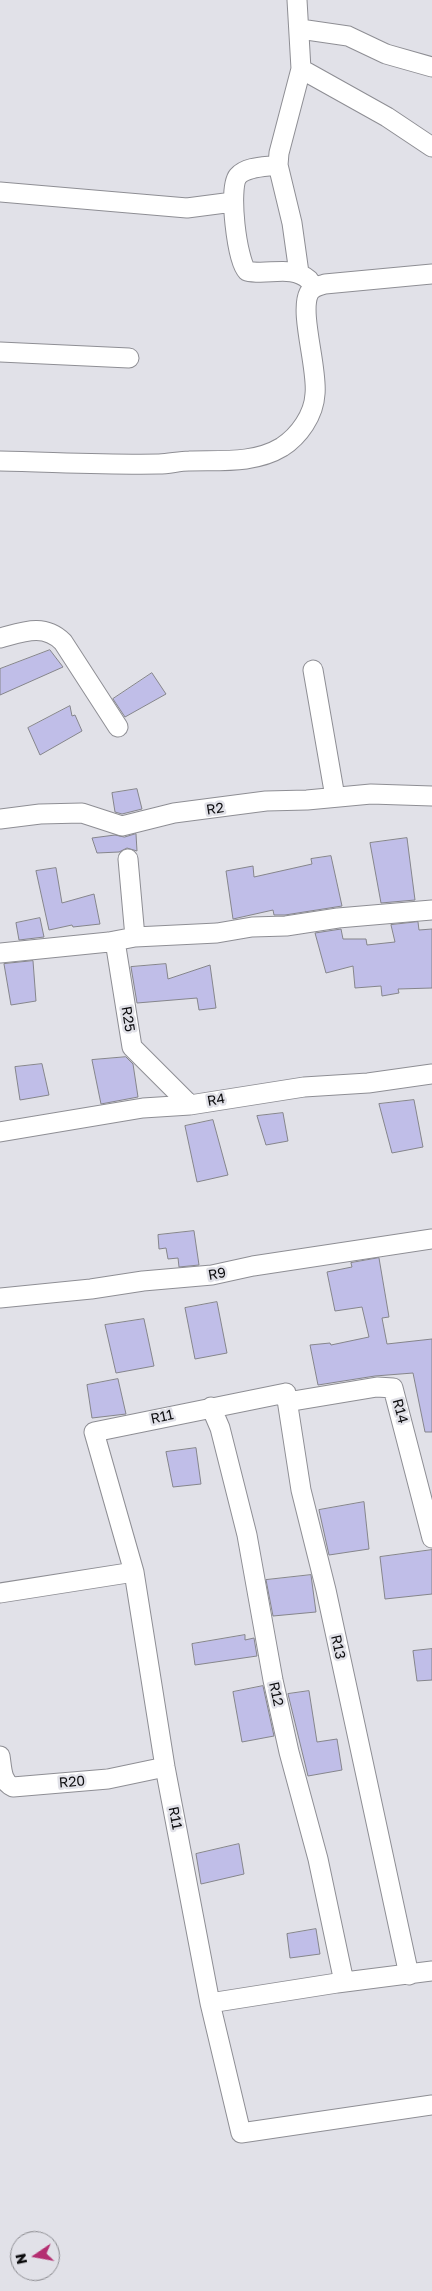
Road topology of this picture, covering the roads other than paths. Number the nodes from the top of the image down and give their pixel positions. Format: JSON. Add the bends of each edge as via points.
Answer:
{"nodes":[{"id":1,"x":297,"y":0,"type":"edge"},
{"id":2,"x":300,"y":29,"type":"junction"},
{"id":3,"x":432,"y":67,"type":"edge"},
{"id":4,"x":301,"y":69,"type":"junction"},
{"id":5,"x":432,"y":147,"type":"edge"},
{"id":6,"x":278,"y":165,"type":"junction"},
{"id":7,"x":0,"y":192,"type":"edge"},
{"id":8,"x":234,"y":202,"type":"junction"},
{"id":9,"x":299,"y":273,"type":"junction"},
{"id":10,"x":432,"y":274,"type":"edge"},
{"id":11,"x":315,"y":286,"type":"junction"},
{"id":12,"x":0,"y":352,"type":"edge"},
{"id":13,"x":129,"y":358,"type":"dead end"},
{"id":14,"x":0,"y":460,"type":"edge"},
{"id":15,"x":0,"y":638,"type":"edge"},
{"id":16,"x":313,"y":670,"type":"dead end"},
{"id":17,"x":118,"y":727,"type":"dead end"},
{"id":18,"x":432,"y":796,"type":"edge"},
{"id":19,"x":335,"y":798,"type":"junction"},
{"id":20,"x":0,"y":819,"type":"edge"},
{"id":21,"x":128,"y":859,"type":"dead end"},
{"id":22,"x":432,"y":910,"type":"edge"},
{"id":23,"x":135,"y":937,"type":"junction"},
{"id":24,"x":115,"y":941,"type":"junction"},
{"id":25,"x":0,"y":953,"type":"edge"},
{"id":26,"x":432,"y":1074,"type":"edge"},
{"id":27,"x":190,"y":1105,"type":"junction"},
{"id":28,"x":0,"y":1132,"type":"edge"},
{"id":29,"x":432,"y":1239,"type":"edge"},
{"id":30,"x":0,"y":1298,"type":"edge"},
{"id":31,"x":287,"y":1402,"type":"junction"},
{"id":32,"x":211,"y":1407,"type":"junction"},
{"id":33,"x":432,"y":1538,"type":"edge"},
{"id":34,"x":134,"y":1572,"type":"junction"},
{"id":35,"x":0,"y":1593,"type":"edge"},
{"id":36,"x":0,"y":1756,"type":"edge"},
{"id":37,"x":165,"y":1767,"type":"junction"},
{"id":38,"x":432,"y":1971,"type":"edge"},
{"id":39,"x":409,"y":1975,"type":"junction"},
{"id":40,"x":344,"y":1982,"type":"junction"},
{"id":41,"x":210,"y":2004,"type":"junction"},
{"id":42,"x":432,"y":2105,"type":"edge"}],
"edges":[{"from":1,"to":2,"type":"street"},
{"from":2,"to":3,"type":"street","via":[[348,36],[386,54]]},
{"from":2,"to":4,"type":"street"},
{"from":4,"to":5,"type":"street","via":[[387,117]]},
{"from":4,"to":6,"type":"street","via":[[278,153]]},
{"from":6,"to":8,"type":"street","via":[[242,172],[236,178]]},
{"from":6,"to":9,"type":"street"},
{"from":7,"to":8,"type":"street","via":[[187,208]]},
{"from":8,"to":9,"type":"street","via":[[242,266],[255,273]]},
{"from":9,"to":11,"type":"street"},
{"from":10,"to":11,"type":"street"},
{"from":11,"to":14,"type":"street","via":[[307,301],[315,396],[308,418],[295,436],[280,448],[234,461],[160,464]]},
{"from":12,"to":13,"type":"street"},
{"from":15,"to":17,"type":"street","via":[[34,630],[56,635]]},
{"from":16,"to":19,"type":"street"},
{"from":18,"to":19,"type":"street","name":"R2","via":[[371,794]]},
{"from":19,"to":20,"type":"street","name":"R2","via":[[266,801],[174,814],[122,826],[82,814],[40,814]]},
{"from":21,"to":23,"type":"street"},
{"from":22,"to":23,"type":"street","via":[[286,926]]},
{"from":23,"to":24,"type":"street"},
{"from":24,"to":25,"type":"street"},
{"from":24,"to":27,"type":"street","name":"R25","via":[[132,1047]]},
{"from":26,"to":27,"type":"street","name":"R4","via":[[304,1087]]},
{"from":27,"to":28,"type":"street","name":"R4","via":[[143,1108]]},
{"from":29,"to":30,"type":"street","name":"R9","via":[[212,1275]]},
{"from":31,"to":32,"type":"street","via":[[286,1393]]},
{"from":31,"to":33,"type":"street","name":"R14","via":[[378,1387],[393,1388]]},
{"from":31,"to":39,"type":"street","name":"R13","via":[[301,1490],[326,1590]]},
{"from":32,"to":34,"type":"street","name":"R11","via":[[94,1432]]},
{"from":32,"to":40,"type":"street","name":"R12","via":[[220,1428],[247,1536],[273,1680],[318,1860]]},
{"from":34,"to":35,"type":"street"},
{"from":34,"to":37,"type":"street","name":"R11"},
{"from":36,"to":37,"type":"street","name":"R20","via":[[4,1778],[13,1787],[108,1779]]},
{"from":37,"to":41,"type":"street","name":"R11"},
{"from":38,"to":39,"type":"street"},
{"from":39,"to":40,"type":"street"},
{"from":40,"to":41,"type":"street"},
{"from":41,"to":42,"type":"street","name":"R11","via":[[241,2133]]}]}
